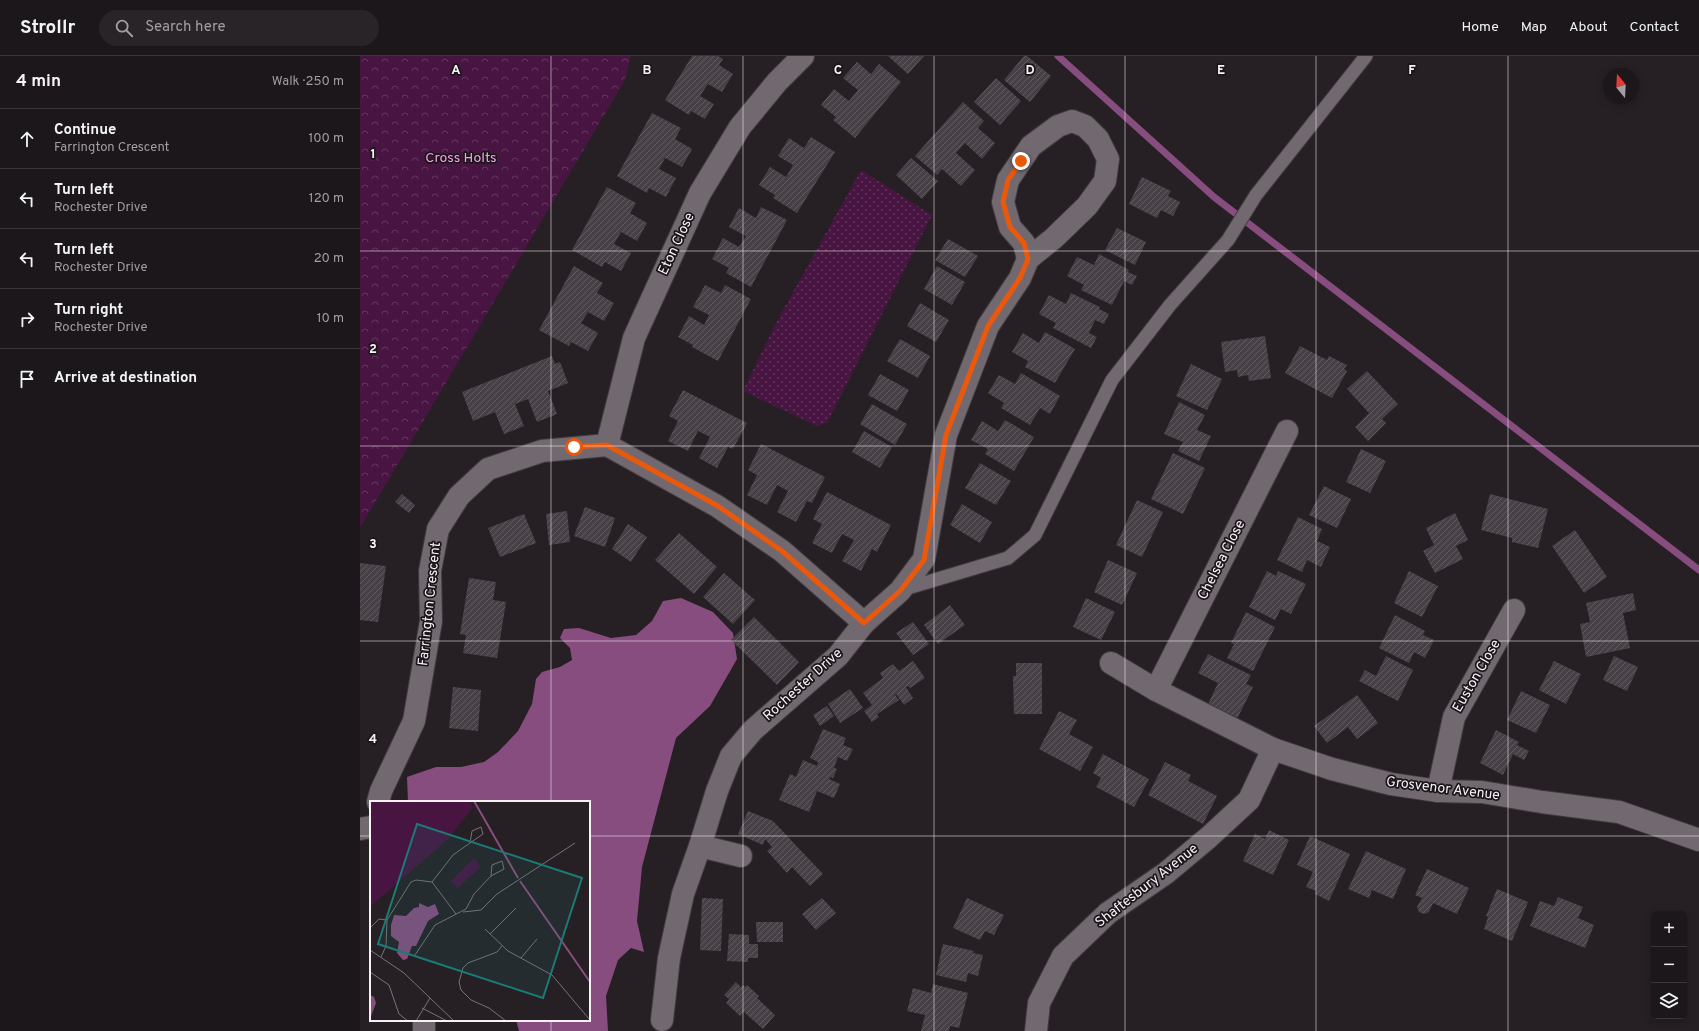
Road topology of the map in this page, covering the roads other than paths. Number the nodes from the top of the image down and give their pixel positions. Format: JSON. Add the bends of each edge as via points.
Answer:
{"nodes":[{"id":1,"x":1366,"y":56,"type":"edge"},
{"id":2,"x":795,"y":60,"type":"edge"},
{"id":3,"x":1028,"y":259,"type":"junction"},
{"id":4,"x":1287,"y":431,"type":"dead end"},
{"id":5,"x":607,"y":445,"type":"junction"},
{"id":6,"x":900,"y":591,"type":"junction"},
{"id":7,"x":1514,"y":610,"type":"dead end"},
{"id":8,"x":864,"y":623,"type":"junction"},
{"id":9,"x":1111,"y":663,"type":"dead end"},
{"id":10,"x":1156,"y":690,"type":"junction"},
{"id":11,"x":1273,"y":749,"type":"junction"},
{"id":12,"x":1438,"y":791,"type":"junction"},
{"id":13,"x":378,"y":801,"type":"edge"},
{"id":14,"x":370,"y":827,"type":"edge"},
{"id":15,"x":360,"y":829,"type":"edge"},
{"id":16,"x":1699,"y":840,"type":"edge"},
{"id":17,"x":700,"y":846,"type":"junction"},
{"id":18,"x":741,"y":856,"type":"dead end"},
{"id":19,"x":662,"y":1020,"type":"dead end"},
{"id":20,"x":1036,"y":1031,"type":"edge"}],
"edges":[{"from":1,"to":6,"type":"lane","via":[[1245,210],[1236,229],[1170,305],[1112,380],[1035,535],[1008,558]]},
{"from":2,"to":5,"type":"street","name":"Eton Close","via":[[740,127],[700,194],[634,338]]},
{"from":3,"to":3,"type":"street","name":"Rochester Drive","via":[[1024,243],[1010,227],[1003,202],[1008,180],[1031,146],[1058,126],[1072,121],[1085,126],[1098,140],[1108,159],[1105,180],[1087,206]]},
{"from":3,"to":6,"type":"street","name":"Rochester Drive","via":[[1020,278],[988,326],[968,377],[946,435],[924,560]]},
{"from":4,"to":10,"type":"street","name":"Chelsea Close"},
{"from":5,"to":8,"type":"street","via":[[718,506],[782,551]]},
{"from":5,"to":13,"type":"street","name":"Farrington Crescent","via":[[542,451],[488,468],[459,496],[438,529],[430,571],[431,621],[414,721]]},
{"from":6,"to":8,"type":"street","name":"Rochester Drive"},
{"from":7,"to":12,"type":"street","name":"Euston Close","via":[[1454,716]]},
{"from":8,"to":17,"type":"street","name":"Rochester Drive","via":[[838,656],[753,730],[731,756]]},
{"from":9,"to":10,"type":"street","name":"Grosvenor Avenue"},
{"from":10,"to":11,"type":"street","name":"Grosvenor Avenue"},
{"from":11,"to":12,"type":"street","name":"Grosvenor Avenue","via":[[1332,769],[1391,784]]},
{"from":11,"to":20,"type":"street","name":"Shaftesbury Avenue","via":[[1249,800],[1166,873],[1108,913],[1063,956],[1039,1003]]},
{"from":12,"to":16,"type":"street","name":"Grosvenor Avenue","via":[[1482,792],[1619,812]]},
{"from":14,"to":15,"type":"street"},
{"from":17,"to":18,"type":"street"},
{"from":17,"to":19,"type":"street","name":"Rochester Drive","via":[[683,894],[669,958]]}]}
